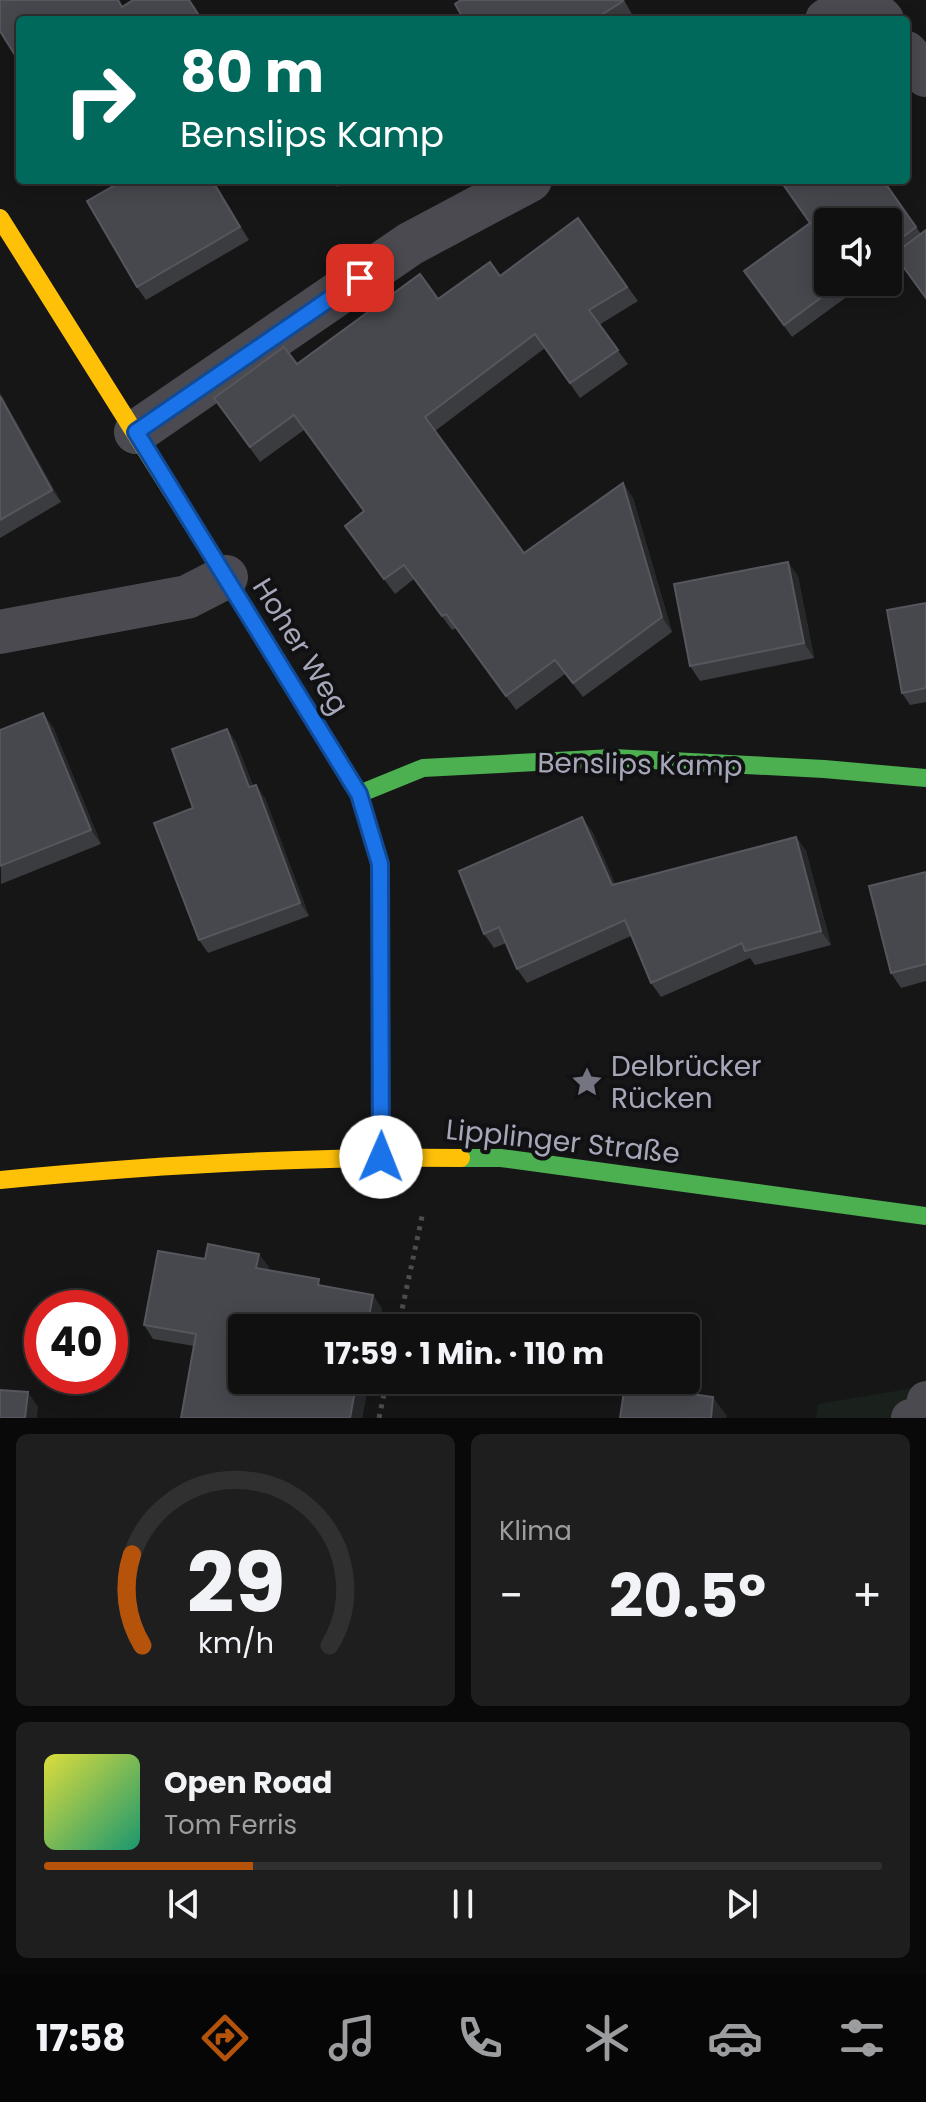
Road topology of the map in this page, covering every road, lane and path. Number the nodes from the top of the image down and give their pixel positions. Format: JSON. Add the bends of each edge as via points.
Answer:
{"nodes":[{"id":1,"x":910,"y":57,"type":"edge"},
{"id":2,"x":926,"y":75,"type":"edge"},
{"id":3,"x":522,"y":184,"type":"edge"},
{"id":4,"x":0,"y":218,"type":"edge"},
{"id":5,"x":136,"y":432,"type":"junction"},
{"id":6,"x":226,"y":577,"type":"junction"},
{"id":7,"x":0,"y":632,"type":"edge"},
{"id":8,"x":926,"y":778,"type":"edge"},
{"id":9,"x":359,"y":794,"type":"junction"},
{"id":10,"x":435,"y":1155,"type":"junction"},
{"id":11,"x":381,"y":1157,"type":"junction"},
{"id":12,"x":0,"y":1180,"type":"edge"},
{"id":13,"x":926,"y":1216,"type":"edge"},
{"id":14,"x":401,"y":1314,"type":"edge"},
{"id":15,"x":384,"y":1394,"type":"edge"},
{"id":16,"x":926,"y":1400,"type":"edge"},
{"id":17,"x":379,"y":1418,"type":"edge"},
{"id":18,"x":910,"y":1418,"type":"edge"}],
"edges":[{"from":1,"to":2,"type":"street"},
{"from":3,"to":5,"type":"street","via":[[410,244]]},
{"from":4,"to":5,"type":"street","name":"Hoher Weg"},
{"from":5,"to":6,"type":"street","name":"Hoher Weg"},
{"from":6,"to":7,"type":"street","via":[[187,597]]},
{"from":6,"to":9,"type":"street","name":"Hoher Weg"},
{"from":8,"to":9,"type":"street","name":"Benslips Kamp","via":[[613,758],[423,768]]},
{"from":9,"to":11,"type":"street","name":"Hoher Weg","via":[[380,864]]},
{"from":10,"to":11,"type":"street","name":"Lipplinger Straße"},
{"from":10,"to":13,"type":"street","name":"Lipplinger Straße","via":[[501,1158]]},
{"from":10,"to":14,"type":"path"},
{"from":11,"to":12,"type":"street","name":"Lipplinger Straße"},
{"from":15,"to":17,"type":"path"},
{"from":16,"to":18,"type":"lane","via":[[922,1416]]}]}
